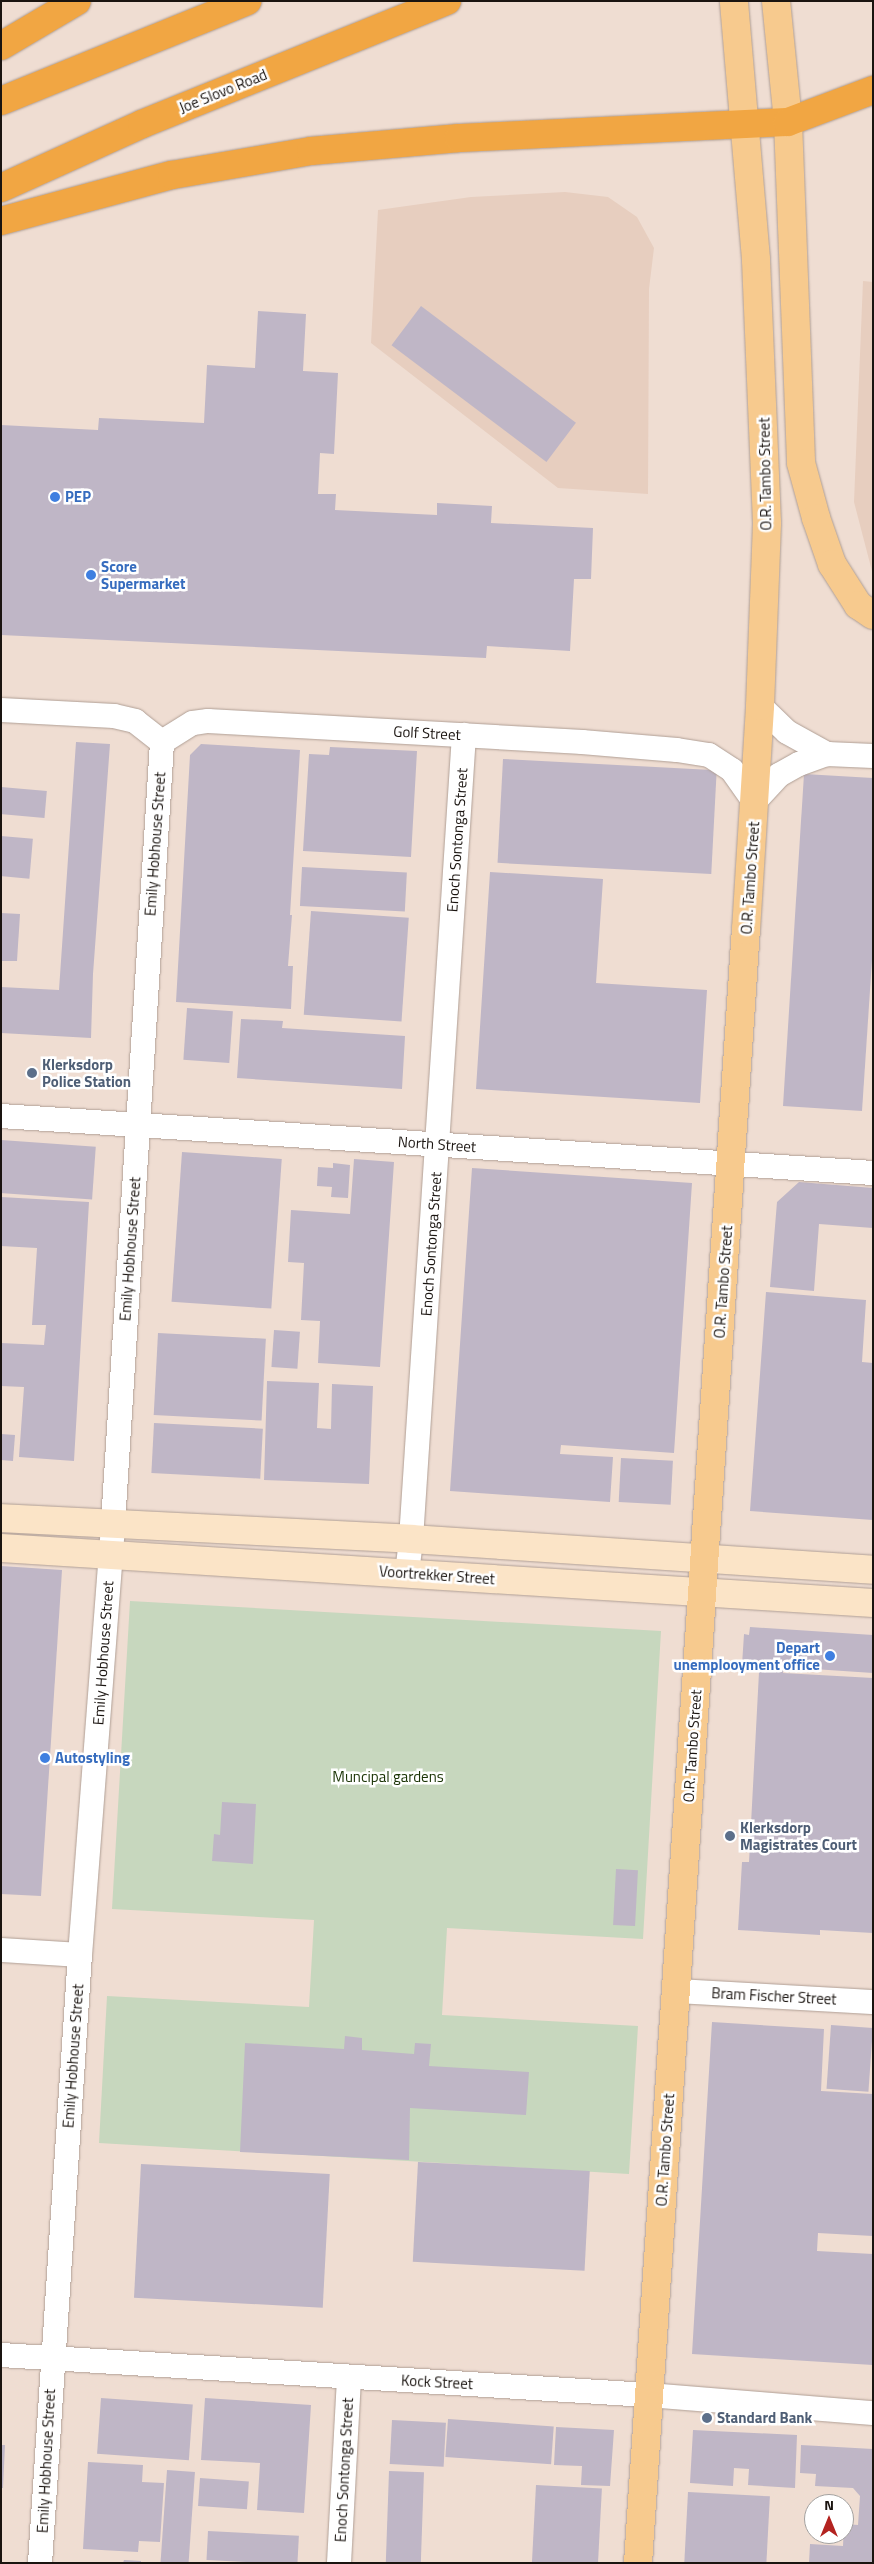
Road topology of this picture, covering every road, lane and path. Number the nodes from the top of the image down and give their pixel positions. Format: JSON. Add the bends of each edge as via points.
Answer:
{"nodes":[{"id":1,"x":77,"y":1,"type":"edge"},
{"id":2,"x":246,"y":1,"type":"edge"},
{"id":3,"x":447,"y":1,"type":"edge"},
{"id":4,"x":734,"y":1,"type":"edge"},
{"id":5,"x":776,"y":1,"type":"edge"},
{"id":6,"x":1,"y":46,"type":"edge"},
{"id":7,"x":873,"y":90,"type":"edge"},
{"id":8,"x":1,"y":101,"type":"edge"},
{"id":9,"x":788,"y":122,"type":"junction"},
{"id":10,"x":745,"y":126,"type":"junction"},
{"id":11,"x":1,"y":188,"type":"edge"},
{"id":12,"x":1,"y":221,"type":"edge"},
{"id":13,"x":873,"y":615,"type":"edge"},
{"id":14,"x":760,"y":706,"type":"junction"},
{"id":15,"x":1,"y":710,"type":"edge"},
{"id":16,"x":464,"y":734,"type":"junction"},
{"id":17,"x":162,"y":742,"type":"junction"},
{"id":18,"x":828,"y":754,"type":"junction"},
{"id":19,"x":873,"y":756,"type":"edge"},
{"id":20,"x":754,"y":802,"type":"junction"},
{"id":21,"x":1,"y":1116,"type":"edge"},
{"id":22,"x":138,"y":1124,"type":"junction"},
{"id":23,"x":437,"y":1144,"type":"junction"},
{"id":24,"x":730,"y":1164,"type":"junction"},
{"id":25,"x":873,"y":1173,"type":"edge"},
{"id":26,"x":1,"y":1518,"type":"edge"},
{"id":27,"x":113,"y":1524,"type":"junction"},
{"id":28,"x":411,"y":1539,"type":"junction"},
{"id":29,"x":1,"y":1548,"type":"edge"},
{"id":30,"x":111,"y":1553,"type":"junction"},
{"id":31,"x":705,"y":1558,"type":"junction"},
{"id":32,"x":873,"y":1570,"type":"edge"},
{"id":33,"x":406,"y":1574,"type":"junction"},
{"id":34,"x":702,"y":1591,"type":"junction"},
{"id":35,"x":873,"y":1604,"type":"edge"},
{"id":36,"x":1,"y":1950,"type":"edge"},
{"id":37,"x":80,"y":1955,"type":"junction"},
{"id":38,"x":676,"y":1991,"type":"junction"},
{"id":39,"x":873,"y":2002,"type":"edge"},
{"id":40,"x":1,"y":2356,"type":"edge"},
{"id":41,"x":52,"y":2359,"type":"junction"},
{"id":42,"x":349,"y":2377,"type":"junction"},
{"id":43,"x":648,"y":2395,"type":"junction"},
{"id":44,"x":873,"y":2413,"type":"edge"},
{"id":45,"x":40,"y":2563,"type":"edge"},
{"id":46,"x":339,"y":2563,"type":"edge"},
{"id":47,"x":638,"y":2563,"type":"edge"}],
"edges":[{"from":1,"to":6,"type":"highway"},
{"from":2,"to":8,"type":"highway"},
{"from":3,"to":11,"type":"highway","name":"Joe Slovo Road","via":[[142,124]]},
{"from":4,"to":10,"type":"main road","name":"O.R. Tambo Street"},
{"from":5,"to":9,"type":"main road"},
{"from":7,"to":9,"type":"highway"},
{"from":9,"to":10,"type":"highway"},
{"from":9,"to":13,"type":"main road","via":[[801,463],[832,564],[858,605]]},
{"from":10,"to":12,"type":"highway","via":[[460,138],[310,151],[172,175]]},
{"from":10,"to":14,"type":"main road","name":"O.R. Tambo Street","via":[[756,259],[767,523]]},
{"from":14,"to":18,"type":"street","via":[[788,732]]},
{"from":14,"to":20,"type":"main road","name":"O.R. Tambo Street"},
{"from":15,"to":17,"type":"street","via":[[114,716],[136,721]]},
{"from":16,"to":17,"type":"street","name":"Golf Street","via":[[208,721],[193,723]]},
{"from":16,"to":20,"type":"street","name":"Golf Street","via":[[709,755],[732,770]]},
{"from":16,"to":23,"type":"street","name":"Enoch Sontonga Street"},
{"from":17,"to":22,"type":"street","name":"Emily Hobhouse Street"},
{"from":18,"to":19,"type":"street"},
{"from":18,"to":20,"type":"street","via":[[779,775]]},
{"from":20,"to":24,"type":"main road","name":"O.R. Tambo Street"},
{"from":21,"to":22,"type":"street","name":"North Street"},
{"from":22,"to":23,"type":"street","name":"North Street"},
{"from":22,"to":27,"type":"street","name":"Emily Hobhouse Street"},
{"from":23,"to":24,"type":"street","name":"North Street"},
{"from":23,"to":28,"type":"street","name":"Enoch Sontonga Street"},
{"from":24,"to":25,"type":"street","name":"North Street"},
{"from":24,"to":31,"type":"main road","name":"O.R. Tambo Street"},
{"from":26,"to":27,"type":"street"},
{"from":27,"to":28,"type":"street"},
{"from":27,"to":30,"type":"street","name":"Emily Hobhouse Street"},
{"from":28,"to":31,"type":"street"},
{"from":28,"to":33,"type":"street","name":"Enoch Sontonga Street"},
{"from":29,"to":30,"type":"street","name":"Voortrekker Street"},
{"from":30,"to":33,"type":"street","name":"Voortrekker Street"},
{"from":30,"to":37,"type":"street","name":"Emily Hobhouse Street"},
{"from":31,"to":32,"type":"street"},
{"from":31,"to":34,"type":"main road","name":"O.R. Tambo Street"},
{"from":33,"to":34,"type":"street","name":"Voortrekker Street"},
{"from":34,"to":35,"type":"street","name":"Voortrekker Street"},
{"from":34,"to":38,"type":"main road","name":"O.R. Tambo Street"},
{"from":36,"to":37,"type":"street"},
{"from":37,"to":41,"type":"street","name":"Emily Hobhouse Street"},
{"from":38,"to":39,"type":"street","name":"Bram Fischer Street"},
{"from":38,"to":43,"type":"main road","name":"O.R. Tambo Street"},
{"from":40,"to":41,"type":"street","name":"Kock Street"},
{"from":41,"to":42,"type":"street","name":"Kock Street"},
{"from":41,"to":45,"type":"street","name":"Emily Hobhouse Street"},
{"from":42,"to":43,"type":"street","name":"Kock Street"},
{"from":42,"to":46,"type":"street","name":"Enoch Sontonga Street"},
{"from":43,"to":44,"type":"street","name":"Kock Street"},
{"from":43,"to":47,"type":"main road","name":"O.R. Tambo Street"}]}
